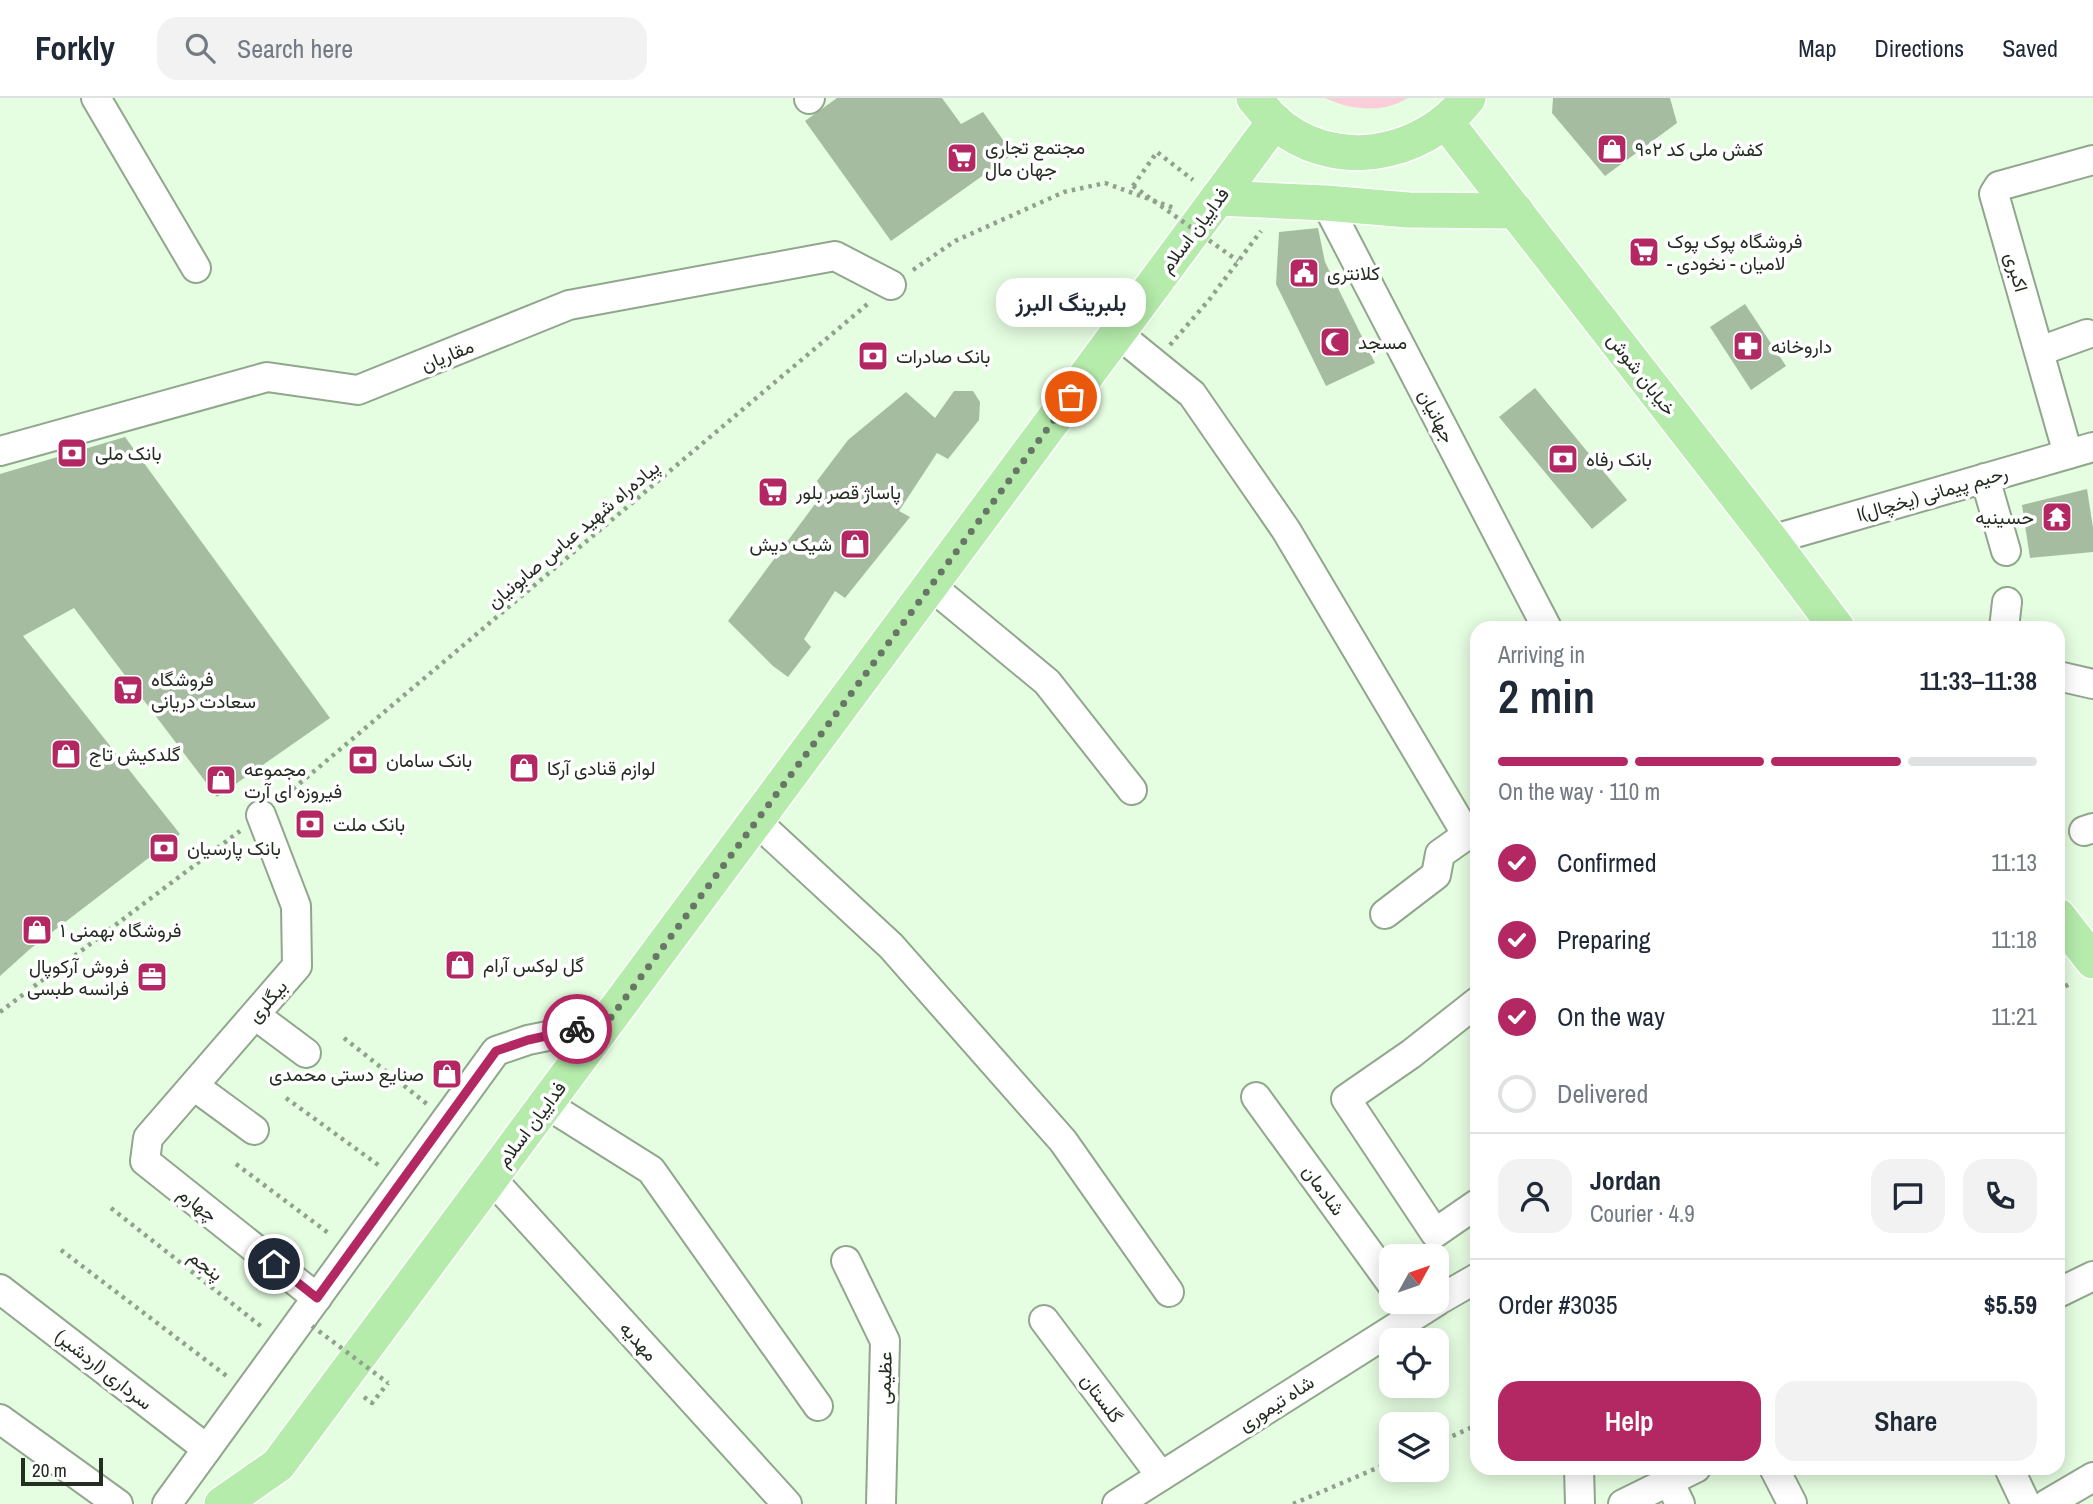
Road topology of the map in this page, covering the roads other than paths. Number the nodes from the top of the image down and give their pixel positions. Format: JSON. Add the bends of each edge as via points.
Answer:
{"nodes":[{"id":1,"x":96,"y":98,"type":"edge"},
{"id":2,"x":1264,"y":110,"type":"edge"},
{"id":3,"x":1457,"y":110,"type":"edge"},
{"id":4,"x":2093,"y":160,"type":"edge"},
{"id":5,"x":1326,"y":203,"type":"junction"},
{"id":6,"x":1210,"y":209,"type":"junction"},
{"id":7,"x":1516,"y":211,"type":"junction"},
{"id":8,"x":196,"y":268,"type":"dead end"},
{"id":9,"x":891,"y":285,"type":"road end"},
{"id":10,"x":1117,"y":334,"type":"junction"},
{"id":11,"x":2087,"y":334,"type":"dead end"},
{"id":12,"x":2040,"y":351,"type":"junction"},
{"id":13,"x":0,"y":451,"type":"edge"},
{"id":14,"x":2080,"y":451,"type":"edge"},
{"id":15,"x":1985,"y":478,"type":"junction"},
{"id":16,"x":1771,"y":540,"type":"junction"},
{"id":17,"x":2006,"y":551,"type":"dead end"},
{"id":18,"x":931,"y":586,"type":"junction"},
{"id":19,"x":1543,"y":621,"type":"edge"},
{"id":20,"x":1832,"y":621,"type":"edge"},
{"id":21,"x":2065,"y":678,"type":"edge"},
{"id":22,"x":2093,"y":684,"type":"edge"},
{"id":23,"x":1132,"y":790,"type":"dead end"},
{"id":24,"x":261,"y":815,"type":"road end"},
{"id":25,"x":756,"y":821,"type":"junction"},
{"id":26,"x":1385,"y":914,"type":"dead end"},
{"id":27,"x":2065,"y":925,"type":"edge"},
{"id":28,"x":2093,"y":961,"type":"edge"},
{"id":29,"x":1470,"y":1008,"type":"edge"},
{"id":30,"x":255,"y":1015,"type":"junction"},
{"id":31,"x":606,"y":1024,"type":"junction"},
{"id":32,"x":306,"y":1053,"type":"dead end"},
{"id":33,"x":194,"y":1086,"type":"junction"},
{"id":34,"x":1256,"y":1097,"type":"dead end"},
{"id":35,"x":546,"y":1104,"type":"junction"},
{"id":36,"x":254,"y":1130,"type":"dead end"},
{"id":37,"x":145,"y":1161,"type":"joint"},
{"id":38,"x":491,"y":1178,"type":"junction"},
{"id":39,"x":1470,"y":1209,"type":"edge"},
{"id":40,"x":846,"y":1261,"type":"dead end"},
{"id":41,"x":1379,"y":1266,"type":"edge"},
{"id":42,"x":2093,"y":1276,"type":"edge"},
{"id":43,"x":1470,"y":1282,"type":"edge"},
{"id":44,"x":0,"y":1289,"type":"edge"},
{"id":45,"x":2065,"y":1290,"type":"edge"},
{"id":46,"x":1169,"y":1292,"type":"dead end"},
{"id":47,"x":1449,"y":1292,"type":"edge"},
{"id":48,"x":317,"y":1298,"type":"junction"},
{"id":49,"x":1409,"y":1314,"type":"edge"},
{"id":50,"x":1044,"y":1320,"type":"dead end"},
{"id":51,"x":818,"y":1406,"type":"dead end"},
{"id":52,"x":0,"y":1419,"type":"edge"},
{"id":53,"x":207,"y":1449,"type":"junction"},
{"id":54,"x":278,"y":1465,"type":"junction"},
{"id":55,"x":1579,"y":1475,"type":"edge"},
{"id":56,"x":1690,"y":1475,"type":"edge"},
{"id":57,"x":1778,"y":1475,"type":"edge"},
{"id":58,"x":2012,"y":1475,"type":"edge"},
{"id":59,"x":1161,"y":1476,"type":"junction"},
{"id":60,"x":2093,"y":1477,"type":"edge"},
{"id":61,"x":1675,"y":1493,"type":"edge"},
{"id":62,"x":1792,"y":1503,"type":"edge"},
{"id":63,"x":118,"y":1504,"type":"edge"},
{"id":64,"x":167,"y":1504,"type":"edge"},
{"id":65,"x":222,"y":1504,"type":"edge"},
{"id":66,"x":263,"y":1504,"type":"edge"},
{"id":67,"x":787,"y":1504,"type":"edge"},
{"id":68,"x":881,"y":1504,"type":"edge"},
{"id":69,"x":1117,"y":1504,"type":"edge"},
{"id":70,"x":1580,"y":1504,"type":"edge"},
{"id":71,"x":1623,"y":1504,"type":"edge"},
{"id":72,"x":2026,"y":1504,"type":"edge"},
{"id":73,"x":2047,"y":1504,"type":"edge"}],
"edges":[{"from":1,"to":8,"type":"street"},
{"from":2,"to":3,"type":"main road","via":[[1300,138],[1332,150],[1366,153],[1399,148],[1429,135]]},
{"from":2,"to":6,"type":"main road","name":"فداییان اسلام"},
{"from":3,"to":7,"type":"main road","name":"خیابان شوش"},
{"from":4,"to":12,"type":"street","name":"اکبری","via":[[1999,186],[1994,194]]},
{"from":5,"to":6,"type":"main road"},
{"from":5,"to":7,"type":"main road","via":[[1408,210]]},
{"from":5,"to":19,"type":"street","name":"جهانیان"},
{"from":6,"to":10,"type":"main road","name":"فداییان اسلام"},
{"from":7,"to":16,"type":"main road","name":"خیابان شوش"},
{"from":9,"to":13,"type":"street","name":"مقاریان","via":[[835,256],[569,305],[358,390],[267,377]]},
{"from":10,"to":18,"type":"main road","name":"فداییان اسلام"},
{"from":10,"to":26,"type":"street","via":[[1192,394],[1286,530],[1464,830],[1464,837],[1440,854],[1436,875]]},
{"from":11,"to":12,"type":"street"},
{"from":12,"to":14,"type":"street","name":"اکبری"},
{"from":14,"to":15,"type":"street","name":"رحیم پیمانی (یخچال)ا"},
{"from":15,"to":16,"type":"street","name":"رحیم پیمانی (یخچال)ا"},
{"from":15,"to":17,"type":"street"},
{"from":16,"to":20,"type":"main road","name":"خیابان شوش"},
{"from":18,"to":23,"type":"street","via":[[1047,682]]},
{"from":18,"to":25,"type":"main road","name":"فداییان اسلام"},
{"from":21,"to":22,"type":"street"},
{"from":24,"to":30,"type":"street","name":"بیگلری","via":[[296,906],[298,966]]},
{"from":25,"to":31,"type":"main road","name":"فداییان اسلام"},
{"from":25,"to":46,"type":"street","via":[[891,946],[1063,1141]]},
{"from":27,"to":28,"type":"main road"},
{"from":29,"to":39,"type":"street","via":[[1346,1099],[1435,1233]]},
{"from":30,"to":32,"type":"street"},
{"from":30,"to":33,"type":"street","name":"بیگلری"},
{"from":31,"to":35,"type":"main road","name":"فداییان اسلام"},
{"from":31,"to":48,"type":"street","via":[[496,1051]]},
{"from":33,"to":36,"type":"street"},
{"from":33,"to":37,"type":"street","name":"بیگلری","via":[[148,1138]]},
{"from":34,"to":41,"type":"street","name":"شادمان"},
{"from":35,"to":38,"type":"main road","name":"فداییان اسلام"},
{"from":35,"to":51,"type":"street","via":[[651,1170]]},
{"from":37,"to":48,"type":"street","name":"چهارم"},
{"from":38,"to":54,"type":"main road","name":"فداییان اسلام"},
{"from":38,"to":67,"type":"street","name":"مهدیه"},
{"from":40,"to":68,"type":"street","name":"عظیمی","via":[[885,1341]]},
{"from":42,"to":45,"type":"street"},
{"from":43,"to":47,"type":"street","name":"شاه تیموری"},
{"from":44,"to":53,"type":"street","name":"سرداری (اردشیر)"},
{"from":48,"to":53,"type":"street"},
{"from":49,"to":59,"type":"street","name":"شاه تیموری"},
{"from":50,"to":59,"type":"street","name":"گلستان"},
{"from":52,"to":63,"type":"street"},
{"from":53,"to":64,"type":"street"},
{"from":54,"to":65,"type":"main road","name":"فداییان اسلام"},
{"from":54,"to":66,"type":"main road"},
{"from":55,"to":70,"type":"street"},
{"from":56,"to":61,"type":"street"},
{"from":57,"to":62,"type":"street"},
{"from":58,"to":72,"type":"street"},
{"from":59,"to":69,"type":"street","name":"شاه تیموری"},
{"from":60,"to":73,"type":"street"},
{"from":61,"to":71,"type":"street"}]}
